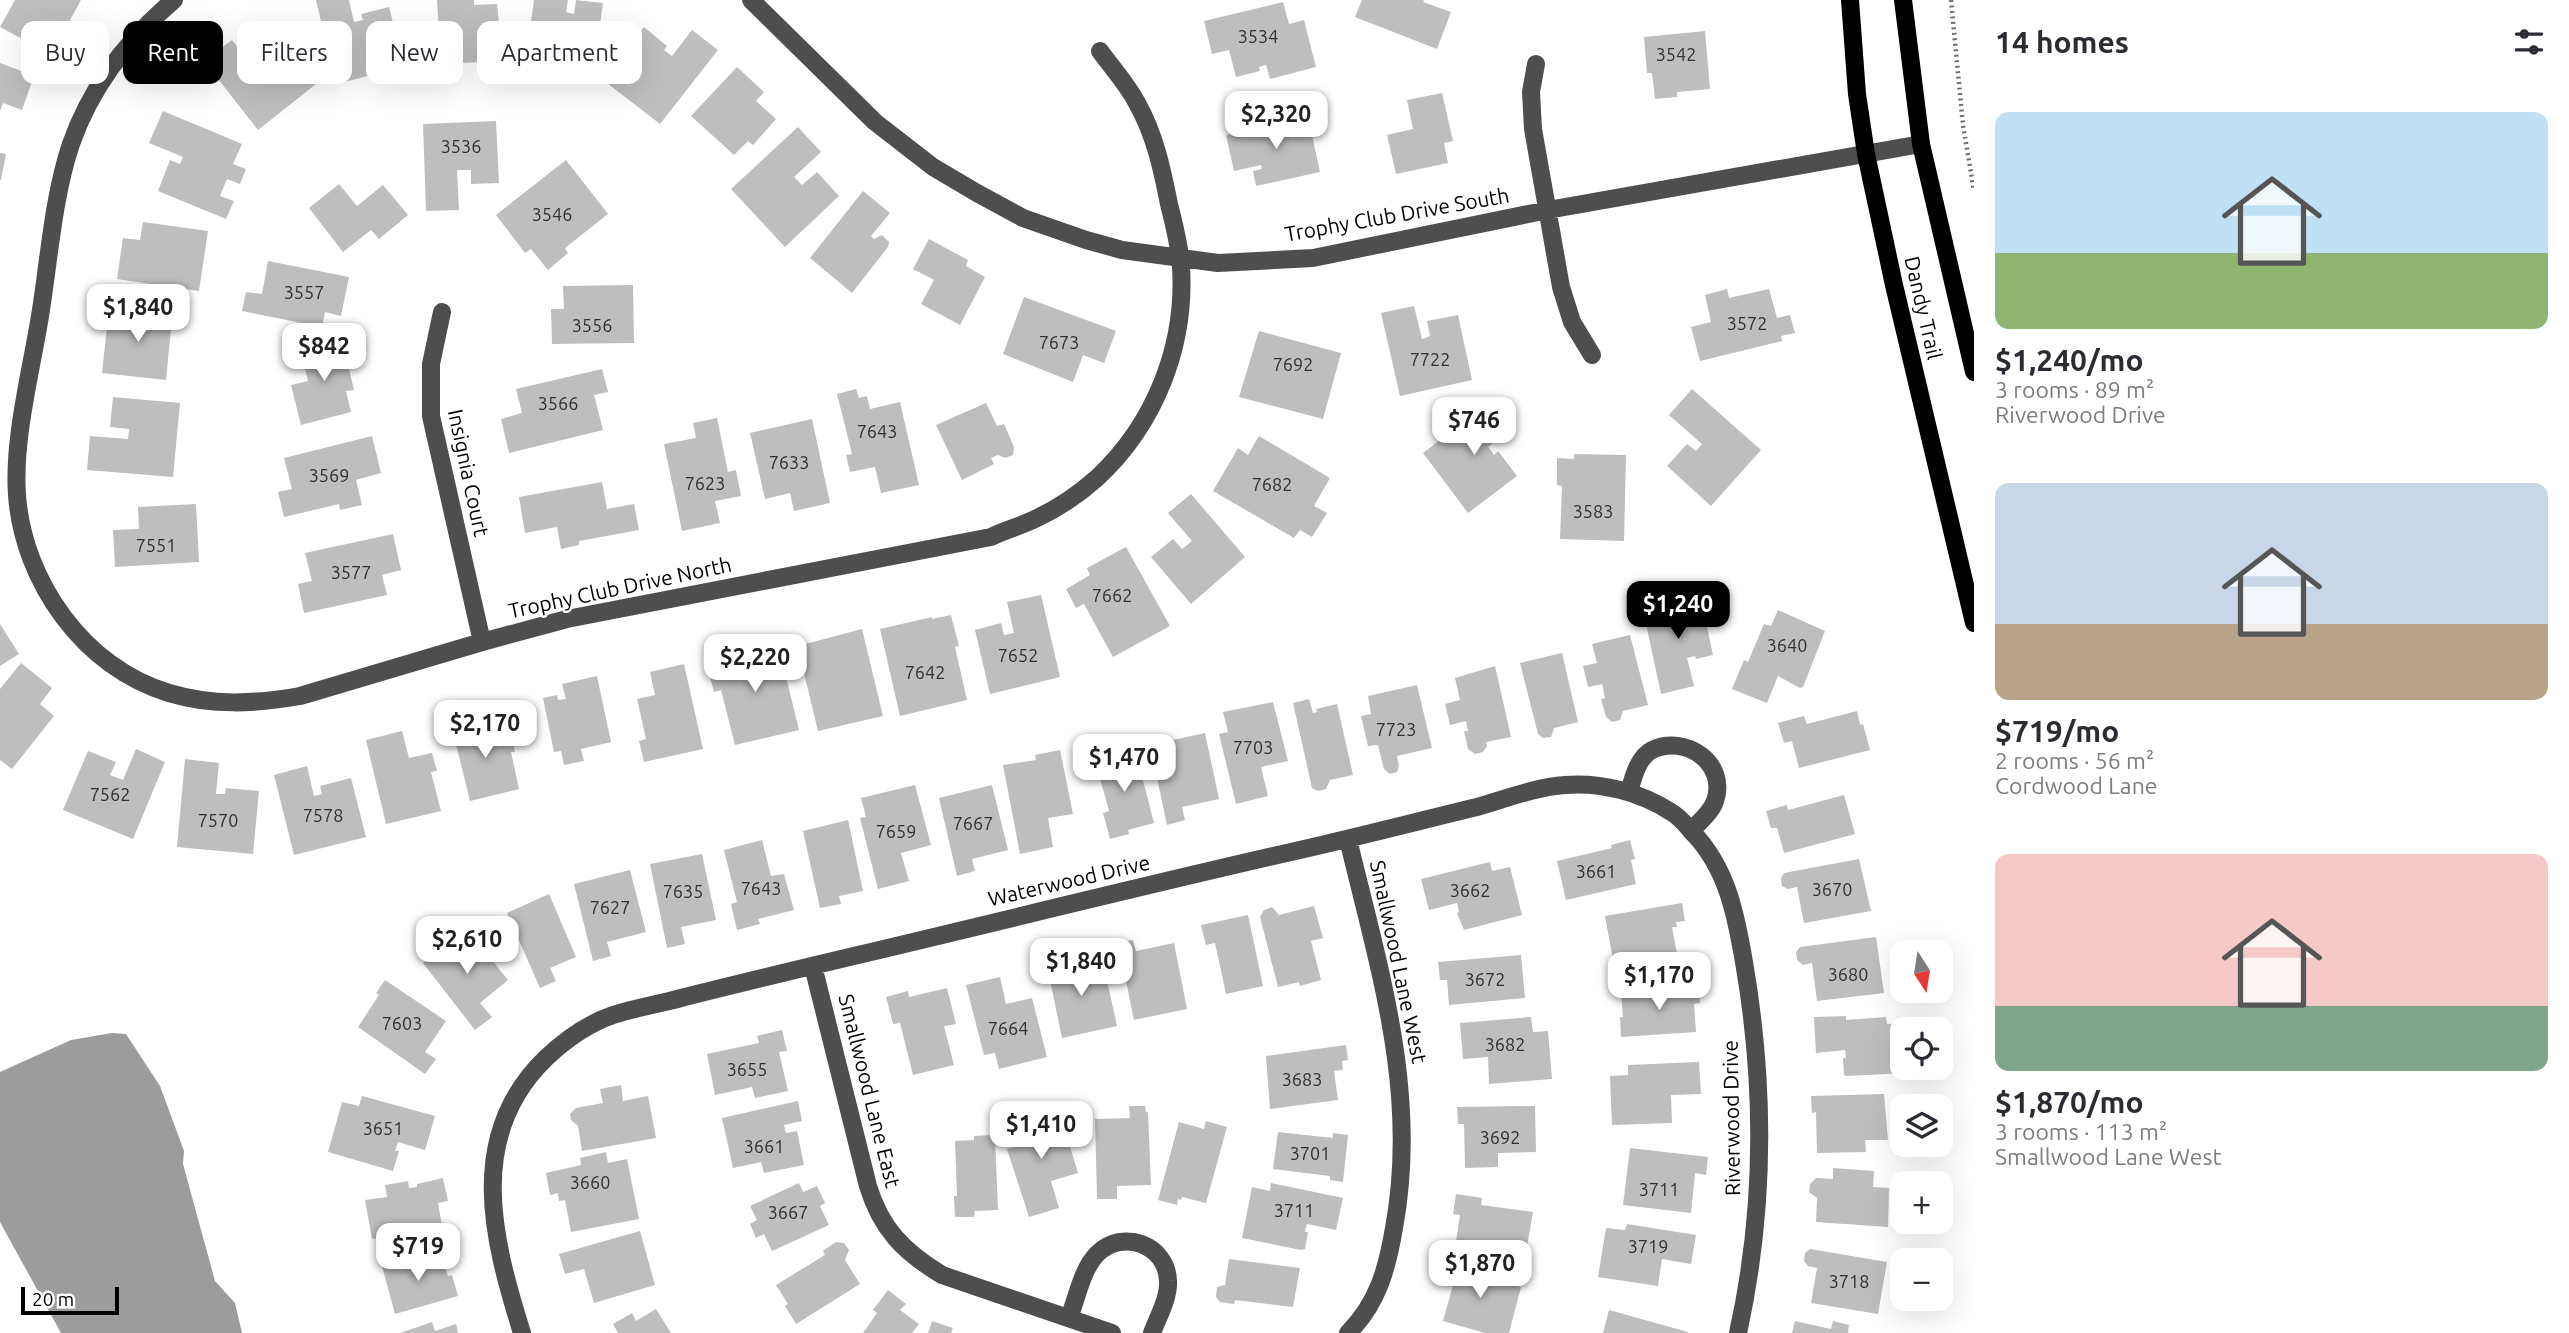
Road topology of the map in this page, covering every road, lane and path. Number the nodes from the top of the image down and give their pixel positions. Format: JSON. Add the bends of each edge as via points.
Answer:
{"nodes":[{"id":1,"x":174,"y":0,"type":"edge"},
{"id":2,"x":751,"y":0,"type":"edge"},
{"id":3,"x":1850,"y":0,"type":"edge"},
{"id":4,"x":1903,"y":0,"type":"edge"},
{"id":5,"x":1951,"y":0,"type":"edge"},
{"id":6,"x":1100,"y":51,"type":"dead end"},
{"id":7,"x":1536,"y":64,"type":"dead end"},
{"id":8,"x":1921,"y":144,"type":"junction"},
{"id":9,"x":1866,"y":154,"type":"junction"},
{"id":10,"x":1974,"y":191,"type":"edge"},
{"id":11,"x":1548,"y":210,"type":"junction"},
{"id":12,"x":1180,"y":258,"type":"junction"},
{"id":13,"x":442,"y":312,"type":"dead end"},
{"id":14,"x":1592,"y":355,"type":"dead end"},
{"id":15,"x":1974,"y":372,"type":"edge"},
{"id":16,"x":1974,"y":624,"type":"edge"},
{"id":17,"x":482,"y":642,"type":"junction"},
{"id":18,"x":1629,"y":792,"type":"junction"},
{"id":19,"x":1659,"y":806,"type":"joint"},
{"id":20,"x":1691,"y":831,"type":"junction"},
{"id":21,"x":1348,"y":839,"type":"junction"},
{"id":22,"x":813,"y":966,"type":"junction"},
{"id":23,"x":1069,"y":1318,"type":"junction"},
{"id":24,"x":522,"y":1333,"type":"edge"},
{"id":25,"x":1110,"y":1333,"type":"edge"},
{"id":26,"x":1152,"y":1333,"type":"edge"},
{"id":27,"x":1348,"y":1333,"type":"edge"},
{"id":28,"x":1738,"y":1333,"type":"edge"}],
"edges":[{"from":1,"to":17,"type":"street","name":"Trophy Club Drive North","via":[[134,37],[97,87],[71,145],[60,192],[19,446],[20,520],[39,578],[62,616],[115,667],[168,693],[226,704],[300,696]]},
{"from":2,"to":12,"type":"street","name":"Trophy Club Drive South","via":[[875,122],[933,167],[1044,226],[1122,250]]},
{"from":3,"to":9,"type":"main road","name":"Dandy Trail"},
{"from":4,"to":8,"type":"main road","name":"Dandy Trail"},
{"from":5,"to":10,"type":"path"},
{"from":6,"to":12,"type":"street","name":"Trophy Club Drive North","via":[[1127,85],[1151,132]]},
{"from":7,"to":11,"type":"street","via":[[1532,114]]},
{"from":8,"to":9,"type":"street","name":"Trophy Club Drive South"},
{"from":8,"to":15,"type":"main road","name":"Dandy Trail"},
{"from":9,"to":11,"type":"street","name":"Trophy Club Drive South"},
{"from":9,"to":16,"type":"main road","name":"Dandy Trail"},
{"from":11,"to":12,"type":"street","name":"Trophy Club Drive South","via":[[1313,258],[1218,263]]},
{"from":11,"to":14,"type":"street","via":[[1565,301]]},
{"from":12,"to":17,"type":"street","name":"Trophy Club Drive North","via":[[1182,298],[1177,335],[1153,405],[1100,476],[1039,518],[991,537],[567,619]]},
{"from":13,"to":17,"type":"street","name":"Insignia Court","via":[[431,364],[431,416]]},
{"from":18,"to":19,"type":"street","name":"Waterwood Drive"},
{"from":18,"to":20,"type":"street","via":[[1634,774],[1651,750],[1681,744],[1696,751],[1711,765],[1717,786],[1712,807]]},
{"from":18,"to":21,"type":"street","name":"Waterwood Drive","via":[[1566,785]]},
{"from":19,"to":20,"type":"street","name":"Riverwood Drive"},
{"from":20,"to":28,"type":"street","name":"Riverwood Drive","via":[[1713,859],[1729,893],[1755,1045],[1757,1203]]},
{"from":21,"to":22,"type":"street","name":"Waterwood Drive"},
{"from":21,"to":27,"type":"street","name":"Smallwood Lane West","via":[[1392,1022],[1403,1138],[1399,1199],[1385,1273],[1370,1307]]},
{"from":22,"to":23,"type":"street","name":"Smallwood Lane East","via":[[868,1186],[890,1233],[916,1260],[942,1275]]},
{"from":22,"to":24,"type":"street","name":"Waterwood Drive","via":[[604,1018],[577,1031],[543,1061],[516,1096],[496,1150],[491,1190],[496,1234]]},
{"from":23,"to":25,"type":"street","name":"Smallwood Lane East"},
{"from":23,"to":26,"type":"street","via":[[1098,1253],[1124,1240],[1139,1242],[1157,1253],[1168,1280]]}]}
